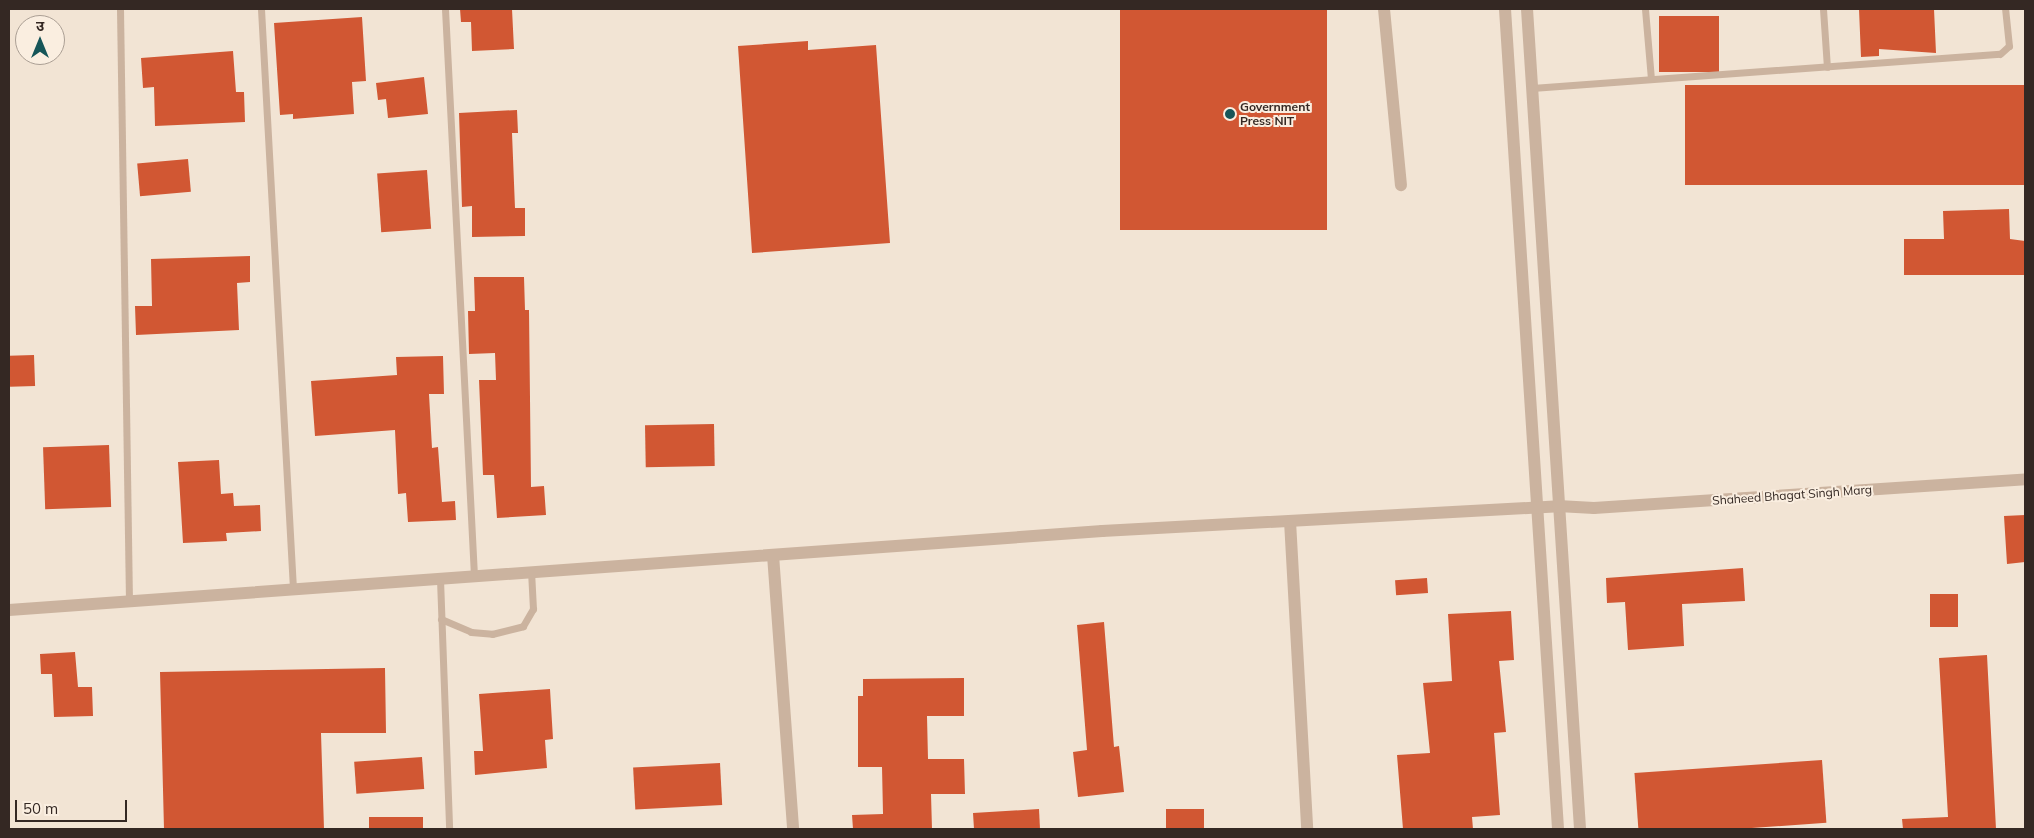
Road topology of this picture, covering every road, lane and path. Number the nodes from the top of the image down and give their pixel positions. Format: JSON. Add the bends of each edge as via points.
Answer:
{"nodes":[{"id":1,"x":120,"y":9,"type":"edge"},
{"id":2,"x":261,"y":9,"type":"edge"},
{"id":3,"x":445,"y":9,"type":"edge"},
{"id":4,"x":1384,"y":9,"type":"edge"},
{"id":5,"x":1505,"y":9,"type":"edge"},
{"id":6,"x":1527,"y":9,"type":"edge"},
{"id":7,"x":1646,"y":9,"type":"edge"},
{"id":8,"x":1823,"y":9,"type":"edge"},
{"id":9,"x":2005,"y":9,"type":"edge"},
{"id":10,"x":1827,"y":67,"type":"junction"},
{"id":11,"x":1651,"y":79,"type":"junction"},
{"id":12,"x":1532,"y":88,"type":"junction"},
{"id":13,"x":1401,"y":185,"type":"dead end"},
{"id":14,"x":2025,"y":479,"type":"edge"},
{"id":15,"x":1558,"y":506,"type":"junction"},
{"id":16,"x":1537,"y":508,"type":"junction"},
{"id":17,"x":1290,"y":521,"type":"junction"},
{"id":18,"x":773,"y":555,"type":"junction"},
{"id":19,"x":531,"y":572,"type":"junction"},
{"id":20,"x":474,"y":576,"type":"junction"},
{"id":21,"x":440,"y":579,"type":"junction"},
{"id":22,"x":293,"y":589,"type":"junction"},
{"id":23,"x":129,"y":601,"type":"junction"},
{"id":24,"x":9,"y":610,"type":"edge"},
{"id":25,"x":442,"y":619,"type":"junction"},
{"id":26,"x":449,"y":829,"type":"edge"},
{"id":27,"x":793,"y":829,"type":"edge"},
{"id":28,"x":1307,"y":829,"type":"edge"},
{"id":29,"x":1558,"y":829,"type":"edge"},
{"id":30,"x":1580,"y":829,"type":"edge"}],
"edges":[{"from":1,"to":23,"type":"lane"},
{"from":2,"to":22,"type":"lane"},
{"from":3,"to":20,"type":"lane"},
{"from":4,"to":13,"type":"street"},
{"from":5,"to":16,"type":"street"},
{"from":6,"to":12,"type":"street"},
{"from":7,"to":11,"type":"lane"},
{"from":8,"to":10,"type":"lane"},
{"from":9,"to":10,"type":"lane","via":[[2008,46],[2000,54]]},
{"from":10,"to":11,"type":"lane"},
{"from":11,"to":12,"type":"lane"},
{"from":12,"to":15,"type":"street"},
{"from":14,"to":15,"type":"street","name":"Shaheed Bhagat Singh Marg","via":[[1594,508]]},
{"from":15,"to":16,"type":"street","name":"Shaheed Bhagat Singh Marg"},
{"from":15,"to":30,"type":"street"},
{"from":16,"to":17,"type":"street","name":"Shaheed Bhagat Singh Marg"},
{"from":16,"to":29,"type":"street"},
{"from":17,"to":18,"type":"street","name":"Shaheed Bhagat Singh Marg"},
{"from":17,"to":28,"type":"street"},
{"from":18,"to":19,"type":"street","name":"Shaheed Bhagat Singh Marg"},
{"from":18,"to":27,"type":"street"},
{"from":19,"to":20,"type":"street","name":"Shaheed Bhagat Singh Marg"},
{"from":19,"to":25,"type":"lane","via":[[533,609],[523,626],[492,634],[471,632]]},
{"from":20,"to":21,"type":"street","name":"Shaheed Bhagat Singh Marg"},
{"from":21,"to":22,"type":"street","name":"Shaheed Bhagat Singh Marg"},
{"from":21,"to":25,"type":"lane"},
{"from":22,"to":23,"type":"street","name":"Shaheed Bhagat Singh Marg"},
{"from":23,"to":24,"type":"street","name":"Shaheed Bhagat Singh Marg"},
{"from":25,"to":26,"type":"lane"}]}
